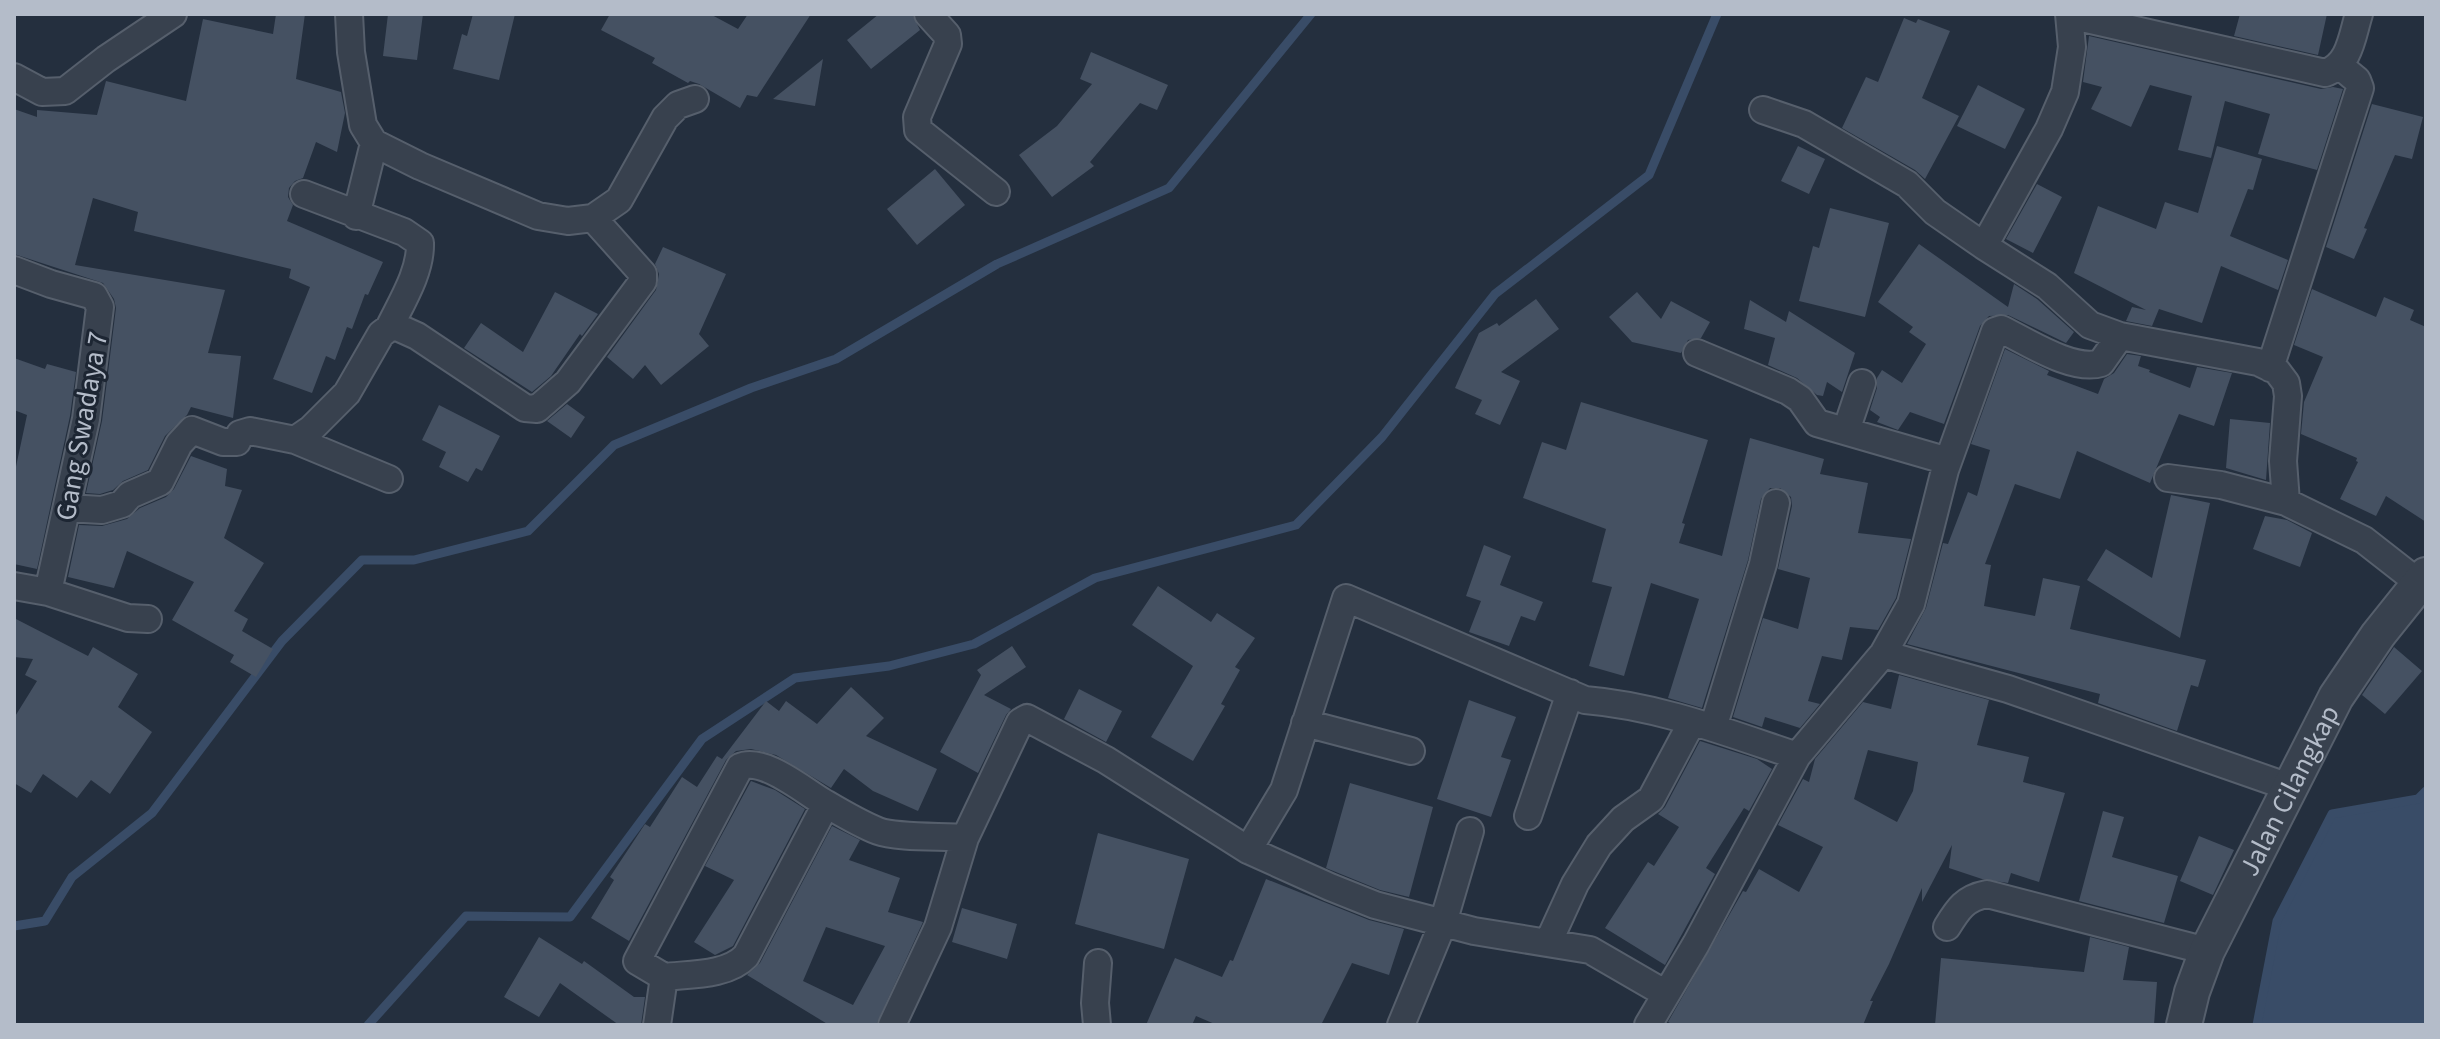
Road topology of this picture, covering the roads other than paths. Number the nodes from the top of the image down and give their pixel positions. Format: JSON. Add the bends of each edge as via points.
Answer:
{"nodes":[{"id":1,"x":173,"y":14,"type":"edge"},
{"id":2,"x":349,"y":14,"type":"edge"},
{"id":3,"x":928,"y":14,"type":"edge"},
{"id":4,"x":2069,"y":14,"type":"edge"},
{"id":5,"x":2359,"y":14,"type":"edge"},
{"id":6,"x":2340,"y":66,"type":"junction"},
{"id":7,"x":14,"y":77,"type":"edge"},
{"id":8,"x":695,"y":99,"type":"dead end"},
{"id":9,"x":1763,"y":110,"type":"dead end"},
{"id":10,"x":374,"y":143,"type":"junction"},
{"id":11,"x":996,"y":192,"type":"dead end"},
{"id":12,"x":304,"y":194,"type":"dead end"},
{"id":13,"x":356,"y":216,"type":"junction"},
{"id":14,"x":593,"y":218,"type":"junction"},
{"id":15,"x":1984,"y":246,"type":"junction"},
{"id":16,"x":14,"y":270,"type":"edge"},
{"id":17,"x":389,"y":328,"type":"junction"},
{"id":18,"x":2120,"y":336,"type":"junction"},
{"id":19,"x":1697,"y":353,"type":"dead end"},
{"id":20,"x":2270,"y":368,"type":"junction"},
{"id":21,"x":1862,"y":383,"type":"dead end"},
{"id":22,"x":1846,"y":431,"type":"junction"},
{"id":23,"x":295,"y":440,"type":"junction"},
{"id":24,"x":1948,"y":461,"type":"junction"},
{"id":25,"x":2168,"y":478,"type":"dead end"},
{"id":26,"x":389,"y":479,"type":"dead end"},
{"id":27,"x":2286,"y":502,"type":"junction"},
{"id":28,"x":1776,"y":503,"type":"dead end"},
{"id":29,"x":67,"y":508,"type":"junction"},
{"id":30,"x":2423,"y":579,"type":"edge"},
{"id":31,"x":14,"y":586,"type":"edge"},
{"id":32,"x":48,"y":592,"type":"junction"},
{"id":33,"x":148,"y":619,"type":"dead end"},
{"id":34,"x":1883,"y":654,"type":"junction"},
{"id":35,"x":1570,"y":693,"type":"junction"},
{"id":36,"x":1305,"y":723,"type":"junction"},
{"id":37,"x":1703,"y":725,"type":"junction"},
{"id":38,"x":1411,"y":751,"type":"dead end"},
{"id":39,"x":1797,"y":756,"type":"junction"},
{"id":40,"x":2289,"y":787,"type":"junction"},
{"id":41,"x":826,"y":804,"type":"junction"},
{"id":42,"x":1528,"y":816,"type":"dead end"},
{"id":43,"x":1470,"y":831,"type":"dead end"},
{"id":44,"x":965,"y":838,"type":"junction"},
{"id":45,"x":1248,"y":850,"type":"junction"},
{"id":46,"x":1443,"y":923,"type":"junction"},
{"id":47,"x":1947,"y":927,"type":"dead end"},
{"id":48,"x":1548,"y":943,"type":"junction"},
{"id":49,"x":2207,"y":951,"type":"junction"},
{"id":50,"x":1098,"y":963,"type":"dead end"},
{"id":51,"x":664,"y":977,"type":"junction"},
{"id":52,"x":1666,"y":994,"type":"junction"},
{"id":53,"x":657,"y":1025,"type":"edge"},
{"id":54,"x":892,"y":1025,"type":"edge"},
{"id":55,"x":1097,"y":1025,"type":"edge"},
{"id":56,"x":1401,"y":1025,"type":"edge"},
{"id":57,"x":1648,"y":1025,"type":"edge"},
{"id":58,"x":2184,"y":1025,"type":"edge"}],
"edges":[{"from":1,"to":7,"type":"street","via":[[65,91],[42,92]]},
{"from":2,"to":10,"type":"street","via":[[363,125]]},
{"from":3,"to":11,"type":"street","via":[[947,35],[948,44],[917,117],[918,130]]},
{"from":4,"to":6,"type":"street","via":[[2325,73]]},
{"from":4,"to":15,"type":"street","via":[[2072,47],[2065,92]]},
{"from":5,"to":6,"type":"street"},
{"from":6,"to":20,"type":"street","via":[[2360,88]]},
{"from":8,"to":14,"type":"street","via":[[678,105],[665,118],[619,200]]},
{"from":9,"to":15,"type":"street","via":[[1804,124],[1907,184],[1935,212]]},
{"from":10,"to":13,"type":"street"},
{"from":10,"to":14,"type":"street","via":[[538,216]]},
{"from":12,"to":13,"type":"street"},
{"from":13,"to":17,"type":"street","via":[[420,243],[410,284]]},
{"from":14,"to":17,"type":"street","via":[[643,274],[643,281],[568,382],[537,409],[525,408],[417,336]]},
{"from":15,"to":18,"type":"street","via":[[2047,286],[2090,325]]},
{"from":16,"to":29,"type":"street","name":"Gang Swadaya 7","via":[[94,296],[100,307],[86,419]]},
{"from":17,"to":23,"type":"street","via":[[347,393]]},
{"from":18,"to":20,"type":"street"},
{"from":18,"to":24,"type":"street","via":[[2101,363],[2085,366],[2001,329],[1995,331]]},
{"from":19,"to":22,"type":"street","via":[[1788,391],[1817,423]]},
{"from":20,"to":27,"type":"street","via":[[2286,383],[2288,396]]},
{"from":21,"to":22,"type":"street"},
{"from":22,"to":24,"type":"street"},
{"from":23,"to":26,"type":"street"},
{"from":23,"to":29,"type":"street","via":[[250,431],[240,434],[237,442],[223,442],[192,430],[160,482],[102,510]]},
{"from":24,"to":34,"type":"street","via":[[1911,604]]},
{"from":25,"to":27,"type":"street"},
{"from":27,"to":30,"type":"street","via":[[2364,540]]},
{"from":28,"to":37,"type":"street","via":[[1763,564]]},
{"from":29,"to":32,"type":"street","name":"Gang Swadaya 7"},
{"from":30,"to":40,"type":"street","name":"Jalan Cilangkap","via":[[2336,697]]},
{"from":31,"to":32,"type":"street"},
{"from":32,"to":33,"type":"street","via":[[128,618]]},
{"from":34,"to":39,"type":"street"},
{"from":34,"to":40,"type":"street","via":[[2008,689]]},
{"from":35,"to":36,"type":"street","via":[[1346,598]]},
{"from":35,"to":37,"type":"street"},
{"from":35,"to":42,"type":"street"},
{"from":36,"to":38,"type":"street"},
{"from":36,"to":45,"type":"street","via":[[1284,790]]},
{"from":37,"to":39,"type":"street"},
{"from":37,"to":48,"type":"street","via":[[1651,799],[1599,845]]},
{"from":39,"to":52,"type":"street"},
{"from":40,"to":49,"type":"street","name":"Jalan Cilangkap"},
{"from":41,"to":44,"type":"street","via":[[881,833]]},
{"from":41,"to":51,"type":"street","via":[[746,956],[728,968]]},
{"from":41,"to":51,"type":"street","via":[[768,770],[749,763],[740,767],[637,961]]},
{"from":43,"to":46,"type":"street"},
{"from":44,"to":45,"type":"street","via":[[1020,722],[1027,718],[1106,760]]},
{"from":44,"to":54,"type":"street","via":[[938,927]]},
{"from":45,"to":46,"type":"street","via":[[1375,905]]},
{"from":46,"to":48,"type":"street"},
{"from":46,"to":56,"type":"street"},
{"from":47,"to":49,"type":"street","via":[[1971,897],[1987,894]]},
{"from":48,"to":52,"type":"street","via":[[1590,950]]},
{"from":49,"to":58,"type":"street","name":"Jalan Cilangkap"},
{"from":50,"to":55,"type":"street"},
{"from":51,"to":53,"type":"street"},
{"from":52,"to":57,"type":"street"}]}
